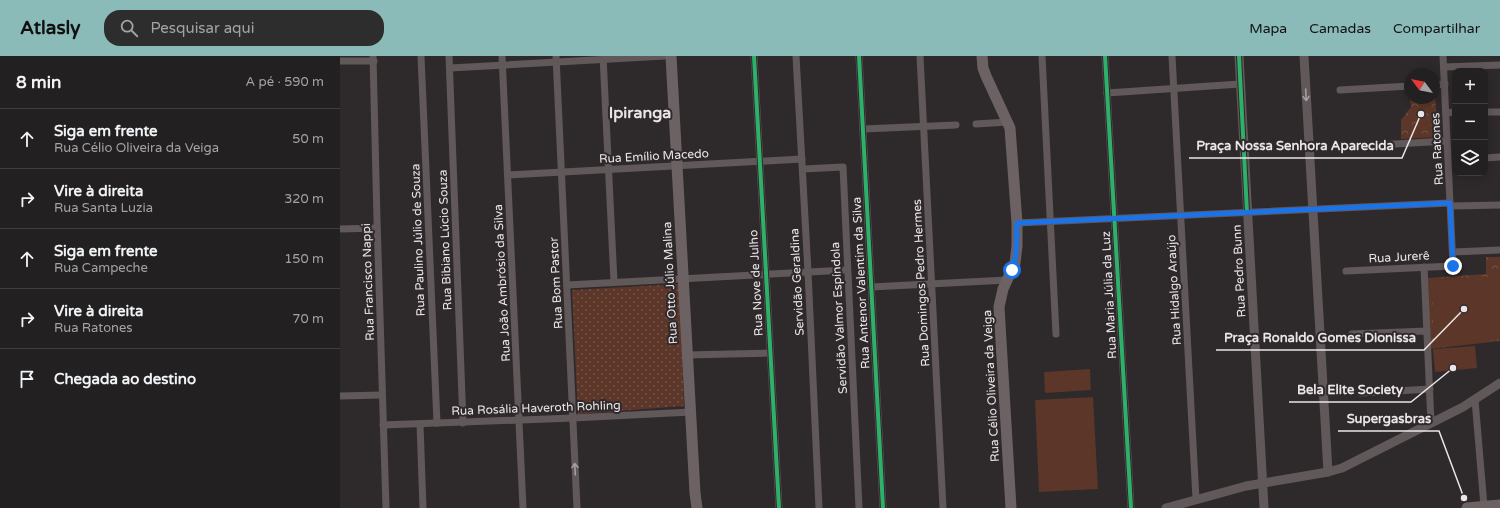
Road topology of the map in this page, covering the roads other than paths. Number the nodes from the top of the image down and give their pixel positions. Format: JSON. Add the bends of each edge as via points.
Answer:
{"nodes":[{"id":1,"x":422,"y":56,"type":"edge"},
{"id":2,"x":449,"y":56,"type":"edge"},
{"id":3,"x":502,"y":56,"type":"edge"},
{"id":4,"x":665,"y":56,"type":"edge"},
{"id":5,"x":671,"y":56,"type":"edge"},
{"id":6,"x":754,"y":56,"type":"edge"},
{"id":7,"x":796,"y":56,"type":"edge"},
{"id":8,"x":859,"y":56,"type":"edge"},
{"id":9,"x":920,"y":56,"type":"edge"},
{"id":10,"x":982,"y":56,"type":"edge"},
{"id":11,"x":1042,"y":56,"type":"edge"},
{"id":12,"x":1105,"y":56,"type":"edge"},
{"id":13,"x":1172,"y":56,"type":"edge"},
{"id":14,"x":1239,"y":56,"type":"edge"},
{"id":15,"x":1304,"y":56,"type":"edge"},
{"id":16,"x":1443,"y":56,"type":"edge"},
{"id":17,"x":374,"y":58,"type":"edge"},
{"id":18,"x":603,"y":58,"type":"edge"},
{"id":19,"x":556,"y":59,"type":"edge"},
{"id":20,"x":340,"y":61,"type":"edge"},
{"id":21,"x":503,"y":65,"type":"junction"},
{"id":22,"x":1500,"y":65,"type":"edge"},
{"id":23,"x":1444,"y":67,"type":"junction"},
{"id":24,"x":450,"y":68,"type":"junction"},
{"id":25,"x":1240,"y":84,"type":"junction"},
{"id":26,"x":1440,"y":84,"type":"edge"},
{"id":27,"x":1445,"y":84,"type":"junction"},
{"id":28,"x":1404,"y":86,"type":"edge"},
{"id":29,"x":1174,"y":88,"type":"junction"},
{"id":30,"x":1340,"y":90,"type":"dead end"},
{"id":31,"x":1107,"y":93,"type":"junction"},
{"id":32,"x":1446,"y":112,"type":"junction"},
{"id":33,"x":1452,"y":112,"type":"edge"},
{"id":34,"x":1488,"y":112,"type":"edge"},
{"id":35,"x":1500,"y":112,"type":"edge"},
{"id":36,"x":1008,"y":122,"type":"junction"},
{"id":37,"x":976,"y":124,"type":"dead end"},
{"id":38,"x":956,"y":125,"type":"dead end"},
{"id":39,"x":923,"y":126,"type":"junction"},
{"id":40,"x":863,"y":130,"type":"junction"},
{"id":41,"x":1447,"y":141,"type":"junction"},
{"id":42,"x":1342,"y":147,"type":"dead end"},
{"id":43,"x":1500,"y":157,"type":"edge"},
{"id":44,"x":1488,"y":158,"type":"edge"},
{"id":45,"x":802,"y":159,"type":"junction"},
{"id":46,"x":1452,"y":159,"type":"edge"},
{"id":47,"x":760,"y":161,"type":"junction"},
{"id":48,"x":677,"y":166,"type":"junction"},
{"id":49,"x":803,"y":169,"type":"junction"},
{"id":50,"x":608,"y":170,"type":"junction"},
{"id":51,"x":562,"y":172,"type":"junction"},
{"id":52,"x":508,"y":175,"type":"junction"},
{"id":53,"x":1500,"y":204,"type":"edge"},
{"id":54,"x":1450,"y":205,"type":"junction"},
{"id":55,"x":1313,"y":209,"type":"junction"},
{"id":56,"x":1247,"y":212,"type":"junction"},
{"id":57,"x":1181,"y":215,"type":"junction"},
{"id":58,"x":1114,"y":218,"type":"junction"},
{"id":59,"x":1051,"y":221,"type":"junction"},
{"id":60,"x":1017,"y":223,"type":"junction"},
{"id":61,"x":377,"y":228,"type":"junction"},
{"id":62,"x":340,"y":229,"type":"edge"},
{"id":63,"x":1500,"y":250,"type":"edge"},
{"id":64,"x":1453,"y":252,"type":"junction"},
{"id":65,"x":1453,"y":266,"type":"joint"},
{"id":66,"x":1424,"y":267,"type":"junction"},
{"id":67,"x":848,"y":270,"type":"junction"},
{"id":68,"x":1346,"y":271,"type":"dead end"},
{"id":69,"x":808,"y":272,"type":"junction"},
{"id":70,"x":766,"y":274,"type":"junction"},
{"id":71,"x":683,"y":278,"type":"junction"},
{"id":72,"x":1008,"y":280,"type":"junction"},
{"id":73,"x":614,"y":282,"type":"junction"},
{"id":74,"x":567,"y":284,"type":"junction"},
{"id":75,"x":932,"y":284,"type":"junction"},
{"id":76,"x":871,"y":287,"type":"junction"},
{"id":77,"x":1427,"y":330,"type":"junction"},
{"id":78,"x":1056,"y":334,"type":"dead end"},
{"id":79,"x":1352,"y":334,"type":"dead end"},
{"id":80,"x":770,"y":353,"type":"junction"},
{"id":81,"x":687,"y":355,"type":"junction"},
{"id":82,"x":1500,"y":383,"type":"edge"},
{"id":83,"x":1430,"y":389,"type":"junction"},
{"id":84,"x":1360,"y":393,"type":"dead end"},
{"id":85,"x":382,"y":394,"type":"junction"},
{"id":86,"x":340,"y":396,"type":"edge"},
{"id":87,"x":1475,"y":400,"type":"junction"},
{"id":88,"x":690,"y":412,"type":"junction"},
{"id":89,"x":573,"y":418,"type":"junction"},
{"id":90,"x":520,"y":421,"type":"junction"},
{"id":91,"x":463,"y":423,"type":"junction"},
{"id":92,"x":1431,"y":423,"type":"junction"},
{"id":93,"x":420,"y":424,"type":"junction"},
{"id":94,"x":437,"y":424,"type":"junction"},
{"id":95,"x":383,"y":425,"type":"junction"},
{"id":96,"x":1328,"y":472,"type":"junction"},
{"id":97,"x":1263,"y":483,"type":"junction"},
{"id":98,"x":1196,"y":499,"type":"junction"},
{"id":99,"x":1500,"y":505,"type":"edge"},
{"id":100,"x":1484,"y":506,"type":"junction"},
{"id":101,"x":386,"y":508,"type":"edge"},
{"id":102,"x":423,"y":508,"type":"edge"},
{"id":103,"x":523,"y":508,"type":"edge"},
{"id":104,"x":577,"y":508,"type":"edge"},
{"id":105,"x":697,"y":508,"type":"edge"},
{"id":106,"x":779,"y":508,"type":"edge"},
{"id":107,"x":819,"y":508,"type":"edge"},
{"id":108,"x":859,"y":508,"type":"edge"},
{"id":109,"x":883,"y":508,"type":"edge"},
{"id":110,"x":943,"y":508,"type":"edge"},
{"id":111,"x":1011,"y":508,"type":"edge"},
{"id":112,"x":1131,"y":508,"type":"edge"},
{"id":113,"x":1166,"y":508,"type":"edge"},
{"id":114,"x":1264,"y":508,"type":"edge"},
{"id":115,"x":1467,"y":508,"type":"edge"}],
"edges":[{"from":1,"to":94,"type":"street","name":"Rua Paulino Júlio de Souza"},
{"from":2,"to":24,"type":"street","name":"Rua Bibiano Lúcio Souza"},
{"from":3,"to":21,"type":"street","name":"Rua João Ambrósio da Silva"},
{"from":4,"to":18,"type":"street"},
{"from":5,"to":48,"type":"main road","name":"Rua Otto Júlio Malina"},
{"from":6,"to":47,"type":"street","name":"Rua Nove de Julho"},
{"from":7,"to":45,"type":"street","name":"Servidão Geraldina"},
{"from":8,"to":40,"type":"street","name":"Rua Antenor Valentim da Silva"},
{"from":9,"to":39,"type":"street","name":"Rua Domingos Pedro Hermes"},
{"from":10,"to":36,"type":"main road","name":"Rua Célio Oliveira da Veiga","via":[[986,76]]},
{"from":11,"to":59,"type":"street"},
{"from":12,"to":31,"type":"street","name":"Rua Maria Júlia da Luz"},
{"from":13,"to":29,"type":"street","name":"Rua Hidalgo Araújo"},
{"from":14,"to":25,"type":"street","name":"Rua Pedro Bunn"},
{"from":15,"to":55,"type":"street","one_way":true},
{"from":16,"to":23,"type":"street","name":"Rua Ratones"},
{"from":17,"to":20,"type":"street"},
{"from":17,"to":61,"type":"street","name":"Rua Francisco Nappi"},
{"from":18,"to":19,"type":"street"},
{"from":18,"to":50,"type":"street"},
{"from":19,"to":21,"type":"street"},
{"from":19,"to":51,"type":"street","name":"Rua Bom Pastor"},
{"from":21,"to":24,"type":"street"},
{"from":21,"to":52,"type":"street","name":"Rua João Ambrósio da Silva"},
{"from":22,"to":23,"type":"street"},
{"from":23,"to":27,"type":"street","name":"Rua Ratones"},
{"from":24,"to":91,"type":"street","name":"Rua Bibiano Lúcio Souza"},
{"from":25,"to":29,"type":"street"},
{"from":25,"to":56,"type":"street","name":"Rua Pedro Bunn"},
{"from":26,"to":27,"type":"street"},
{"from":27,"to":32,"type":"street","name":"Rua Ratones"},
{"from":28,"to":30,"type":"street"},
{"from":29,"to":31,"type":"street"},
{"from":29,"to":57,"type":"street","name":"Rua Hidalgo Araújo"},
{"from":31,"to":58,"type":"street","name":"Rua Maria Júlia da Luz"},
{"from":32,"to":33,"type":"street"},
{"from":32,"to":41,"type":"street","name":"Rua Ratones"},
{"from":34,"to":35,"type":"street"},
{"from":36,"to":37,"type":"street"},
{"from":36,"to":60,"type":"main road","name":"Rua Célio Oliveira da Veiga"},
{"from":38,"to":39,"type":"street"},
{"from":39,"to":40,"type":"street"},
{"from":39,"to":75,"type":"street","name":"Rua Domingos Pedro Hermes"},
{"from":40,"to":76,"type":"street","name":"Rua Antenor Valentim da Silva"},
{"from":41,"to":42,"type":"street"},
{"from":41,"to":46,"type":"street","name":"Rua Ratones"},
{"from":43,"to":44,"type":"street"},
{"from":45,"to":47,"type":"street","name":"Rua Emílio Macedo"},
{"from":45,"to":49,"type":"street","name":"Servidão Geraldina"},
{"from":46,"to":54,"type":"street","name":"Rua Ratones"},
{"from":47,"to":48,"type":"street","name":"Rua Emílio Macedo"},
{"from":47,"to":70,"type":"street","name":"Rua Nove de Julho"},
{"from":48,"to":50,"type":"street","name":"Rua Emílio Macedo"},
{"from":48,"to":71,"type":"main road","name":"Rua Otto Júlio Malina"},
{"from":49,"to":67,"type":"street","name":"Servidão Valmor Espíndola","via":[[843,167]]},
{"from":49,"to":69,"type":"street","name":"Servidão Geraldina"},
{"from":50,"to":51,"type":"street","name":"Rua Emílio Macedo"},
{"from":50,"to":73,"type":"street"},
{"from":51,"to":52,"type":"street","name":"Rua Emílio Macedo"},
{"from":51,"to":74,"type":"street","name":"Rua Bom Pastor"},
{"from":52,"to":90,"type":"street","name":"Rua João Ambrósio da Silva"},
{"from":53,"to":54,"type":"street"},
{"from":54,"to":55,"type":"street"},
{"from":54,"to":64,"type":"street","name":"Rua Ratones"},
{"from":55,"to":56,"type":"street"},
{"from":55,"to":96,"type":"street"},
{"from":56,"to":57,"type":"street"},
{"from":56,"to":97,"type":"street","name":"Rua Pedro Bunn"},
{"from":57,"to":58,"type":"street"},
{"from":57,"to":98,"type":"street","name":"Rua Hidalgo Araújo"},
{"from":58,"to":59,"type":"street"},
{"from":58,"to":112,"type":"street","name":"Rua Maria Júlia da Luz"},
{"from":59,"to":60,"type":"street"},
{"from":59,"to":78,"type":"street"},
{"from":60,"to":72,"type":"main road","name":"Rua Célio Oliveira da Veiga","via":[[1015,263]]},
{"from":61,"to":62,"type":"street"},
{"from":61,"to":85,"type":"street","name":"Rua Francisco Nappi"},
{"from":63,"to":64,"type":"street"},
{"from":64,"to":65,"type":"street","name":"Rua Ratones"},
{"from":65,"to":66,"type":"street","name":"Rua Jurerê"},
{"from":66,"to":68,"type":"street","name":"Rua Jurerê"},
{"from":66,"to":77,"type":"street"},
{"from":67,"to":69,"type":"street"},
{"from":67,"to":108,"type":"street","name":"Servidão Valmor Espíndola"},
{"from":69,"to":70,"type":"street"},
{"from":69,"to":107,"type":"street","name":"Servidão Geraldina"},
{"from":70,"to":71,"type":"street"},
{"from":70,"to":80,"type":"street","name":"Rua Nove de Julho"},
{"from":71,"to":73,"type":"street"},
{"from":71,"to":81,"type":"main road","name":"Rua Otto Júlio Malina"},
{"from":72,"to":75,"type":"street"},
{"from":72,"to":111,"type":"main road","name":"Rua Célio Oliveira da Veiga","via":[[999,307]]},
{"from":73,"to":74,"type":"street"},
{"from":74,"to":89,"type":"street","name":"Rua Bom Pastor"},
{"from":75,"to":76,"type":"street"},
{"from":75,"to":110,"type":"street","name":"Rua Domingos Pedro Hermes"},
{"from":76,"to":109,"type":"street","name":"Rua Antenor Valentim da Silva"},
{"from":77,"to":79,"type":"street"},
{"from":77,"to":83,"type":"street"},
{"from":80,"to":81,"type":"street"},
{"from":80,"to":106,"type":"street","name":"Rua Nove de Julho"},
{"from":81,"to":88,"type":"main road","name":"Rua Otto Júlio Malina"},
{"from":82,"to":87,"type":"street"},
{"from":83,"to":84,"type":"street"},
{"from":83,"to":92,"type":"street"},
{"from":85,"to":86,"type":"street"},
{"from":85,"to":95,"type":"street","name":"Rua Francisco Nappi"},
{"from":87,"to":92,"type":"street"},
{"from":87,"to":100,"type":"street"},
{"from":88,"to":89,"type":"street","name":"Rua Rosália Haveroth Rohling"},
{"from":88,"to":105,"type":"main road","name":"Rua Otto Júlio Malina"},
{"from":89,"to":90,"type":"street","name":"Rua Rosália Haveroth Rohling"},
{"from":104,"to":89,"type":"street","name":"Rua Bom Pastor","one_way":true},
{"from":90,"to":91,"type":"street","name":"Rua Rosália Haveroth Rohling"},
{"from":90,"to":103,"type":"street","name":"Rua João Ambrósio da Silva"},
{"from":91,"to":94,"type":"street","name":"Rua Rosália Haveroth Rohling"},
{"from":92,"to":96,"type":"street","via":[[1348,466]]},
{"from":93,"to":94,"type":"street","name":"Rua Rosália Haveroth Rohling"},
{"from":93,"to":95,"type":"street","name":"Rua Rosália Haveroth Rohling"},
{"from":93,"to":102,"type":"street"},
{"from":95,"to":101,"type":"street","name":"Rua Francisco Nappi"},
{"from":96,"to":97,"type":"street"},
{"from":97,"to":98,"type":"street"},
{"from":97,"to":114,"type":"street","name":"Rua Pedro Bunn"},
{"from":98,"to":113,"type":"street"},
{"from":99,"to":100,"type":"main road"},
{"from":100,"to":115,"type":"main road"}]}
